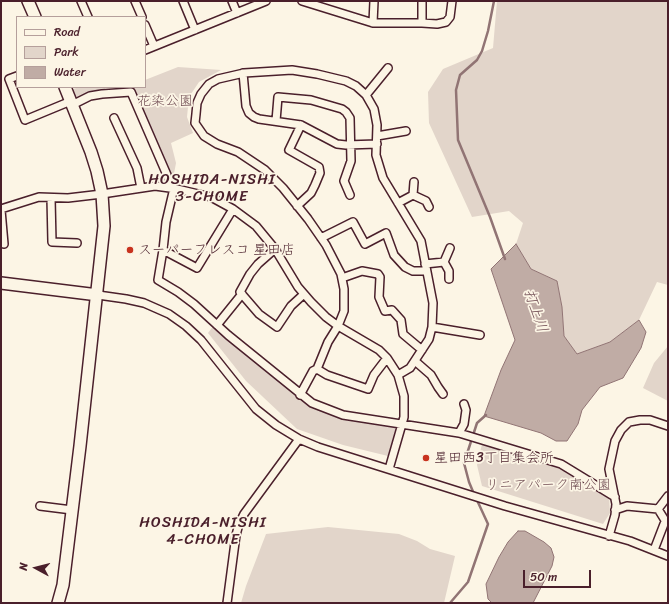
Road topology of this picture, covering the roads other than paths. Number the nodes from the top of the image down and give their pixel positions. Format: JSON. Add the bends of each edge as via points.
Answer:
{"nodes":[{"id":1,"x":28,"y":1,"type":"edge"},
{"id":2,"x":81,"y":1,"type":"edge"},
{"id":3,"x":135,"y":1,"type":"edge"},
{"id":4,"x":183,"y":1,"type":"edge"},
{"id":5,"x":232,"y":1,"type":"edge"},
{"id":6,"x":266,"y":1,"type":"edge"},
{"id":7,"x":302,"y":1,"type":"edge"},
{"id":8,"x":374,"y":1,"type":"edge"},
{"id":9,"x":422,"y":1,"type":"edge"},
{"id":10,"x":452,"y":1,"type":"edge"},
{"id":11,"x":325,"y":5,"type":"edge"},
{"id":12,"x":237,"y":13,"type":"junction"},
{"id":13,"x":35,"y":16,"type":"edge"},
{"id":14,"x":88,"y":16,"type":"edge"},
{"id":15,"x":142,"y":16,"type":"edge"},
{"id":16,"x":373,"y":23,"type":"junction"},
{"id":17,"x":422,"y":23,"type":"junction"},
{"id":18,"x":146,"y":27,"type":"edge"},
{"id":19,"x":195,"y":30,"type":"junction"},
{"id":20,"x":154,"y":46,"type":"junction"},
{"id":21,"x":146,"y":50,"type":"edge"},
{"id":22,"x":388,"y":68,"type":"dead end"},
{"id":23,"x":243,"y":73,"type":"junction"},
{"id":24,"x":16,"y":76,"type":"edge"},
{"id":25,"x":65,"y":88,"type":"edge"},
{"id":26,"x":366,"y":95,"type":"junction"},
{"id":27,"x":71,"y":103,"type":"junction"},
{"id":28,"x":114,"y":118,"type":"dead end"},
{"id":29,"x":276,"y":121,"type":"junction"},
{"id":30,"x":301,"y":125,"type":"junction"},
{"id":31,"x":406,"y":131,"type":"dead end"},
{"id":32,"x":377,"y":136,"type":"junction"},
{"id":33,"x":377,"y":144,"type":"junction"},
{"id":34,"x":350,"y":145,"type":"junction"},
{"id":35,"x":414,"y":182,"type":"dead end"},
{"id":36,"x":141,"y":188,"type":"junction"},
{"id":37,"x":172,"y":188,"type":"junction"},
{"id":38,"x":102,"y":194,"type":"junction"},
{"id":39,"x":350,"y":195,"type":"dead end"},
{"id":40,"x":413,"y":195,"type":"junction"},
{"id":41,"x":51,"y":198,"type":"junction"},
{"id":42,"x":398,"y":203,"type":"junction"},
{"id":43,"x":297,"y":206,"type":"junction"},
{"id":44,"x":429,"y":207,"type":"dead end"},
{"id":45,"x":233,"y":209,"type":"junction"},
{"id":46,"x":1,"y":210,"type":"edge"},
{"id":47,"x":321,"y":238,"type":"junction"},
{"id":48,"x":77,"y":243,"type":"dead end"},
{"id":49,"x":4,"y":244,"type":"dead end"},
{"id":50,"x":450,"y":248,"type":"dead end"},
{"id":51,"x":275,"y":249,"type":"junction"},
{"id":52,"x":163,"y":250,"type":"junction"},
{"id":53,"x":444,"y":262,"type":"junction"},
{"id":54,"x":426,"y":267,"type":"junction"},
{"id":55,"x":342,"y":278,"type":"junction"},
{"id":56,"x":449,"y":279,"type":"dead end"},
{"id":57,"x":1,"y":283,"type":"edge"},
{"id":58,"x":242,"y":294,"type":"junction"},
{"id":59,"x":304,"y":294,"type":"junction"},
{"id":60,"x":98,"y":295,"type":"junction"},
{"id":61,"x":217,"y":325,"type":"junction"},
{"id":62,"x":338,"y":326,"type":"junction"},
{"id":63,"x":432,"y":327,"type":"junction"},
{"id":64,"x":480,"y":335,"type":"dead end"},
{"id":65,"x":422,"y":350,"type":"junction"},
{"id":66,"x":387,"y":358,"type":"junction"},
{"id":67,"x":415,"y":361,"type":"junction"},
{"id":68,"x":317,"y":369,"type":"junction"},
{"id":69,"x":398,"y":375,"type":"junction"},
{"id":70,"x":443,"y":394,"type":"dead end"},
{"id":71,"x":300,"y":395,"type":"junction"},
{"id":72,"x":464,"y":404,"type":"dead end"},
{"id":73,"x":402,"y":425,"type":"junction"},
{"id":74,"x":668,"y":426,"type":"edge"},
{"id":75,"x":459,"y":433,"type":"junction"},
{"id":76,"x":299,"y":439,"type":"junction"},
{"id":77,"x":389,"y":469,"type":"junction"},
{"id":78,"x":668,"y":496,"type":"edge"},
{"id":79,"x":615,"y":497,"type":"junction"},
{"id":80,"x":40,"y":506,"type":"dead end"},
{"id":81,"x":658,"y":509,"type":"junction"},
{"id":82,"x":72,"y":510,"type":"junction"},
{"id":83,"x":616,"y":510,"type":"junction"},
{"id":84,"x":667,"y":522,"type":"edge"},
{"id":85,"x":609,"y":536,"type":"junction"},
{"id":86,"x":654,"y":550,"type":"junction"},
{"id":87,"x":668,"y":556,"type":"edge"},
{"id":88,"x":58,"y":603,"type":"edge"},
{"id":89,"x":227,"y":603,"type":"edge"}],
"edges":[{"from":1,"to":13,"type":"street"},
{"from":2,"to":14,"type":"street"},
{"from":3,"to":15,"type":"street"},
{"from":4,"to":19,"type":"street"},
{"from":5,"to":12,"type":"street"},
{"from":6,"to":12,"type":"street"},
{"from":7,"to":11,"type":"street"},
{"from":8,"to":16,"type":"street"},
{"from":9,"to":17,"type":"street"},
{"from":10,"to":17,"type":"street","via":[[450,17],[446,22]]},
{"from":11,"to":16,"type":"street"},
{"from":12,"to":19,"type":"street"},
{"from":16,"to":17,"type":"street"},
{"from":18,"to":20,"type":"street"},
{"from":19,"to":20,"type":"street"},
{"from":20,"to":21,"type":"street"},
{"from":22,"to":26,"type":"street"},
{"from":23,"to":26,"type":"street","via":[[292,70],[317,74],[356,86]]},
{"from":23,"to":29,"type":"street","via":[[244,96],[249,113],[259,119]]},
{"from":23,"to":43,"type":"street","via":[[209,84],[197,103],[195,123],[204,136],[238,152],[265,170]]},
{"from":24,"to":27,"type":"street","via":[[9,79],[25,120]]},
{"from":25,"to":27,"type":"street"},
{"from":26,"to":32,"type":"street","via":[[374,109]]},
{"from":27,"to":37,"type":"street","via":[[90,96],[131,92]]},
{"from":27,"to":38,"type":"street","via":[[91,152]]},
{"from":28,"to":36,"type":"street","via":[[136,168]]},
{"from":29,"to":30,"type":"street"},
{"from":29,"to":34,"type":"street","via":[[278,97],[311,100],[342,109],[350,118]]},
{"from":30,"to":34,"type":"street","via":[[337,144]]},
{"from":30,"to":43,"type":"street","via":[[289,150],[319,167],[320,173],[311,193]]},
{"from":31,"to":32,"type":"street"},
{"from":32,"to":33,"type":"street"},
{"from":33,"to":34,"type":"street"},
{"from":33,"to":42,"type":"street","via":[[376,154],[383,178]]},
{"from":34,"to":39,"type":"street","via":[[351,161],[344,181]]},
{"from":35,"to":40,"type":"street"},
{"from":36,"to":37,"type":"street"},
{"from":36,"to":38,"type":"street"},
{"from":37,"to":45,"type":"street","via":[[211,198]]},
{"from":37,"to":52,"type":"street"},
{"from":38,"to":41,"type":"street"},
{"from":38,"to":60,"type":"street","via":[[104,226]]},
{"from":40,"to":42,"type":"street"},
{"from":40,"to":44,"type":"street","via":[[426,201]]},
{"from":41,"to":46,"type":"street","via":[[39,197]]},
{"from":41,"to":48,"type":"street","via":[[52,242]]},
{"from":42,"to":54,"type":"street","via":[[421,241]]},
{"from":43,"to":47,"type":"street"},
{"from":45,"to":51,"type":"street","via":[[256,226]]},
{"from":45,"to":52,"type":"street","via":[[197,268]]},
{"from":46,"to":49,"type":"street"},
{"from":47,"to":54,"type":"street","via":[[353,222],[365,244],[386,233],[394,255],[405,266],[413,270]]},
{"from":47,"to":55,"type":"street"},
{"from":50,"to":53,"type":"street"},
{"from":51,"to":58,"type":"street","via":[[250,274],[240,292]]},
{"from":51,"to":59,"type":"street"},
{"from":52,"to":61,"type":"street","via":[[158,280],[194,304]]},
{"from":53,"to":54,"type":"street"},
{"from":53,"to":56,"type":"street","via":[[449,271]]},
{"from":54,"to":63,"type":"street","via":[[433,303]]},
{"from":55,"to":62,"type":"street","via":[[344,311]]},
{"from":55,"to":65,"type":"street","via":[[362,271],[378,274],[379,297],[385,310],[392,310],[401,320],[402,334]]},
{"from":57,"to":60,"type":"street"},
{"from":58,"to":59,"type":"street","via":[[259,314],[277,327],[291,306]]},
{"from":58,"to":61,"type":"street"},
{"from":59,"to":62,"type":"street"},
{"from":60,"to":76,"type":"street","via":[[144,303],[175,318],[201,340],[256,410]]},
{"from":60,"to":82,"type":"street"},
{"from":61,"to":71,"type":"street"},
{"from":62,"to":66,"type":"street","via":[[379,350]]},
{"from":62,"to":68,"type":"street"},
{"from":63,"to":64,"type":"street"},
{"from":63,"to":65,"type":"street","via":[[429,339]]},
{"from":65,"to":67,"type":"street"},
{"from":66,"to":68,"type":"street","via":[[374,374],[368,388],[326,375]]},
{"from":66,"to":69,"type":"street"},
{"from":67,"to":69,"type":"street","via":[[410,368]]},
{"from":67,"to":70,"type":"street","via":[[432,375]]},
{"from":68,"to":71,"type":"street","via":[[313,371]]},
{"from":69,"to":73,"type":"street","via":[[404,396]]},
{"from":71,"to":73,"type":"street","via":[[312,403],[343,415]]},
{"from":72,"to":75,"type":"street","via":[[464,424]]},
{"from":73,"to":75,"type":"street"},
{"from":73,"to":77,"type":"street"},
{"from":74,"to":79,"type":"street","via":[[650,420],[640,420],[630,422],[621,430],[615,441],[609,469]]},
{"from":75,"to":79,"type":"street","via":[[561,464]]},
{"from":76,"to":77,"type":"street"},
{"from":76,"to":89,"type":"street","via":[[239,524]]},
{"from":77,"to":85,"type":"street"},
{"from":78,"to":81,"type":"street"},
{"from":79,"to":83,"type":"street"},
{"from":80,"to":82,"type":"street"},
{"from":81,"to":83,"type":"street","via":[[627,506]]},
{"from":81,"to":84,"type":"street"},
{"from":82,"to":88,"type":"street","via":[[63,585]]},
{"from":83,"to":85,"type":"street"},
{"from":84,"to":86,"type":"street"},
{"from":85,"to":86,"type":"street"},
{"from":86,"to":87,"type":"street"}]}
